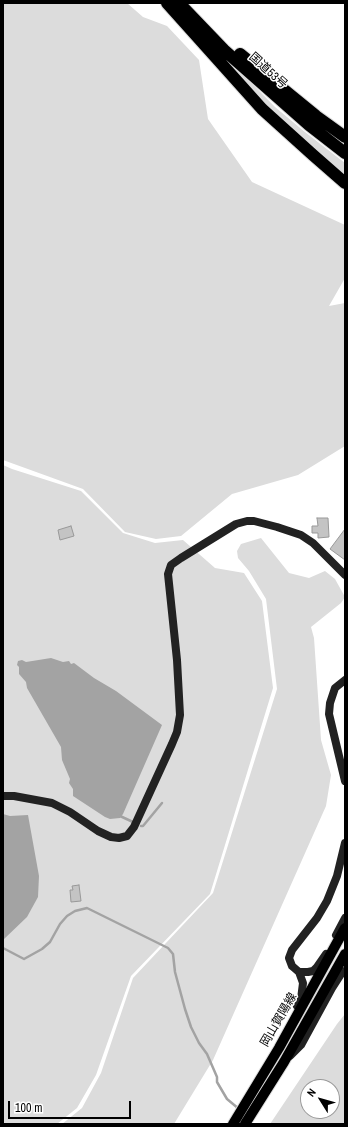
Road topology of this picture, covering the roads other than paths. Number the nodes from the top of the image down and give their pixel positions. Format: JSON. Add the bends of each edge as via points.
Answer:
{"nodes":[{"id":1,"x":167,"y":3,"type":"edge"},
{"id":2,"x":180,"y":4,"type":"edge"},
{"id":3,"x":345,"y":137,"type":"edge"},
{"id":4,"x":345,"y":153,"type":"edge"},
{"id":5,"x":345,"y":182,"type":"edge"},
{"id":6,"x":345,"y":575,"type":"edge"},
{"id":7,"x":345,"y":680,"type":"edge"},
{"id":8,"x":345,"y":781,"type":"edge"},
{"id":9,"x":3,"y":796,"type":"edge"},
{"id":10,"x":345,"y":843,"type":"edge"},
{"id":11,"x":345,"y":918,"type":"edge"},
{"id":12,"x":345,"y":928,"type":"edge"},
{"id":13,"x":345,"y":954,"type":"edge"},
{"id":14,"x":345,"y":971,"type":"edge"},
{"id":15,"x":300,"y":972,"type":"junction"},
{"id":16,"x":279,"y":1048,"type":"junction"},
{"id":17,"x":284,"y":1062,"type":"junction"},
{"id":18,"x":233,"y":1124,"type":"edge"},
{"id":19,"x":245,"y":1124,"type":"edge"}],
"edges":[{"from":1,"to":5,"type":"highway","via":[[262,109]]},
{"from":2,"to":3,"type":"highway","via":[[272,81]]},
{"from":2,"to":4,"type":"highway","name":"国道53号","via":[[224,50],[266,88]]},
{"from":6,"to":9,"type":"street","via":[[313,543],[277,527],[254,521],[236,524],[181,558],[172,565],[168,574],[180,715],[177,732],[134,827],[127,836],[111,837],[52,803]]},
{"from":7,"to":8,"type":"street","via":[[335,688],[329,714]]},
{"from":10,"to":15,"type":"street","via":[[337,876],[327,901],[292,950],[292,966]]},
{"from":11,"to":15,"type":"street","via":[[317,967],[308,972]]},
{"from":12,"to":16,"type":"main road","name":"岡山賀陽線"},
{"from":13,"to":17,"type":"main road","name":"岡山賀陽線"},
{"from":14,"to":17,"type":"street","via":[[332,988],[301,1045]]},
{"from":15,"to":16,"type":"street","via":[[303,983],[301,999],[288,1023]]},
{"from":16,"to":18,"type":"main road","name":"岡山賀陽線"},
{"from":17,"to":19,"type":"main road","name":"岡山賀陽線"}]}
